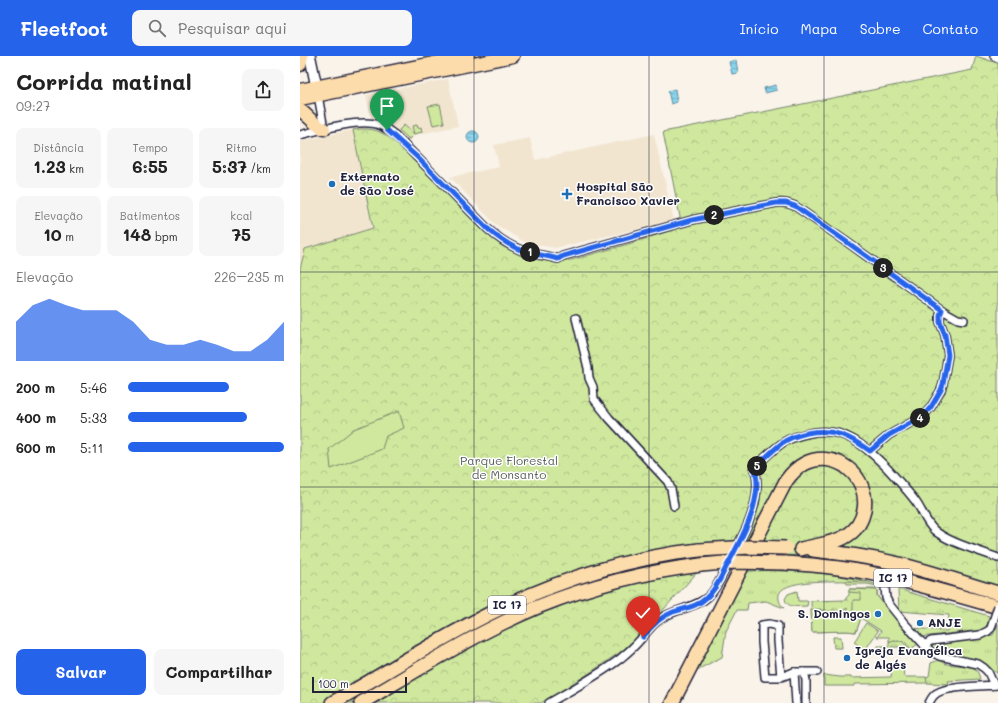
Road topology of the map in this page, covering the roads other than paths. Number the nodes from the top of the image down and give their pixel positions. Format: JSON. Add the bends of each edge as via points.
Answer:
{"nodes":[{"id":1,"x":302,"y":56,"type":"edge"},
{"id":2,"x":310,"y":56,"type":"edge"},
{"id":3,"x":468,"y":56,"type":"edge"},
{"id":4,"x":513,"y":56,"type":"edge"},
{"id":5,"x":994,"y":56,"type":"edge"},
{"id":6,"x":998,"y":58,"type":"edge"},
{"id":7,"x":300,"y":65,"type":"edge"},
{"id":8,"x":300,"y":90,"type":"edge"},
{"id":9,"x":317,"y":91,"type":"junction"},
{"id":10,"x":300,"y":99,"type":"edge"},
{"id":11,"x":300,"y":110,"type":"edge"},
{"id":12,"x":324,"y":129,"type":"junction"},
{"id":13,"x":300,"y":135,"type":"edge"},
{"id":14,"x":942,"y":310,"type":"junction"},
{"id":15,"x":576,"y":318,"type":"dead end"},
{"id":16,"x":964,"y":320,"type":"dead end"},
{"id":17,"x":870,"y":451,"type":"junction"},
{"id":18,"x":674,"y":506,"type":"dead end"},
{"id":19,"x":801,"y":549,"type":"junction"},
{"id":20,"x":998,"y":558,"type":"edge"},
{"id":21,"x":885,"y":588,"type":"dead end"},
{"id":22,"x":998,"y":593,"type":"edge"},
{"id":23,"x":998,"y":607,"type":"edge"},
{"id":24,"x":924,"y":645,"type":"junction"},
{"id":25,"x":794,"y":672,"type":"junction"},
{"id":26,"x":804,"y":672,"type":"junction"},
{"id":27,"x":817,"y":672,"type":"dead end"},
{"id":28,"x":780,"y":677,"type":"junction"},
{"id":29,"x":996,"y":685,"type":"edge"},
{"id":30,"x":332,"y":703,"type":"edge"},
{"id":31,"x":361,"y":703,"type":"edge"},
{"id":32,"x":549,"y":703,"type":"edge"},
{"id":33,"x":672,"y":703,"type":"edge"},
{"id":34,"x":796,"y":703,"type":"edge"},
{"id":35,"x":806,"y":703,"type":"edge"},
{"id":36,"x":929,"y":703,"type":"edge"}],
"edges":[{"from":1,"to":7,"type":"main road"},
{"from":2,"to":9,"type":"main road"},
{"from":3,"to":9,"type":"main road"},
{"from":4,"to":9,"type":"main road"},
{"from":5,"to":6,"type":"street"},
{"from":8,"to":9,"type":"main road"},
{"from":9,"to":10,"type":"main road"},
{"from":9,"to":11,"type":"main road","via":[[308,107]]},
{"from":9,"to":12,"type":"street"},
{"from":11,"to":12,"type":"main road","via":[[316,126]]},
{"from":12,"to":13,"type":"street"},
{"from":12,"to":14,"type":"street","via":[[363,122],[379,125],[417,157],[496,236],[528,252],[558,259],[692,220],[782,202],[795,206]]},
{"from":14,"to":16,"type":"street"},
{"from":14,"to":17,"type":"street","via":[[940,322],[948,355],[941,390],[923,416],[889,435]]},
{"from":15,"to":18,"type":"street","via":[[594,399],[668,482]]},
{"from":17,"to":20,"type":"street","via":[[917,503],[926,522],[936,531],[951,540]]},
{"from":17,"to":32,"type":"street","via":[[842,434],[830,431],[796,436],[783,442],[754,468],[757,478],[756,500],[752,514],[710,594],[702,602],[660,619],[620,658]]},
{"from":19,"to":22,"type":"highway","number":"IC 17","via":[[896,563]]},
{"from":19,"to":30,"type":"highway","number":"IC 17","bridge":true,"via":[[744,547],[699,550],[646,558],[572,578],[468,624]]},
{"from":19,"to":33,"type":"highway","via":[[836,541],[852,532],[861,521],[865,507],[862,486],[856,475],[842,464],[829,460],[811,461],[794,471],[786,481]]},
{"from":21,"to":24,"type":"street","via":[[889,604]]},
{"from":23,"to":24,"type":"street","bridge":true,"via":[[988,631],[980,635],[931,641]]},
{"from":23,"to":31,"type":"highway","number":"IC 17","bridge":true,"via":[[877,575],[826,566],[735,562],[654,572],[586,589],[539,607],[468,642]]},
{"from":24,"to":29,"type":"street","via":[[939,656],[978,664],[988,672]]},
{"from":25,"to":26,"type":"street"},
{"from":25,"to":28,"type":"street"},
{"from":25,"to":34,"type":"street"},
{"from":26,"to":27,"type":"street"},
{"from":26,"to":35,"type":"street"},
{"from":28,"to":28,"type":"street","via":[[778,626],[762,625],[765,678]]},
{"from":29,"to":36,"type":"street","via":[[946,690],[937,693]]}]}
